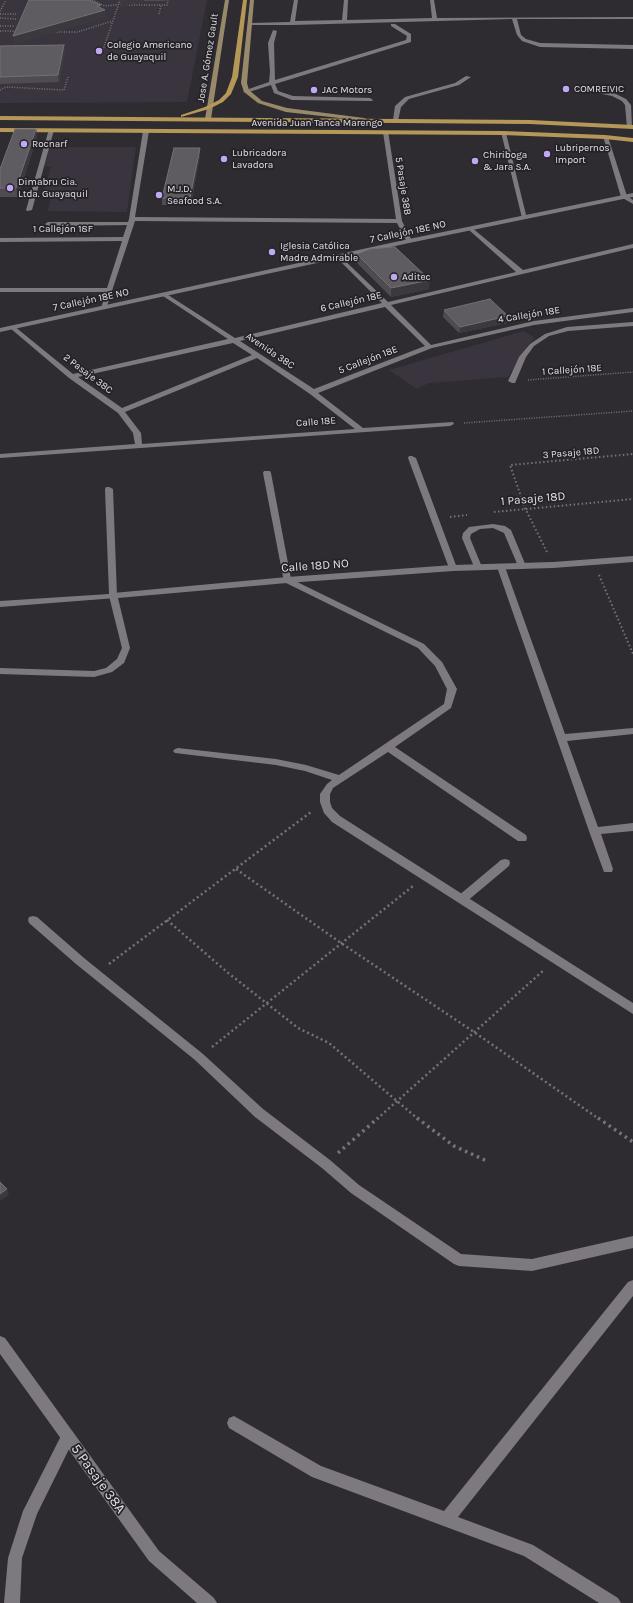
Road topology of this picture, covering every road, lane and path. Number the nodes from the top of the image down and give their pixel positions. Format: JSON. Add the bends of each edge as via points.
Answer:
{"nodes":[{"id":1,"x":6,"y":0,"type":"edge"},
{"id":2,"x":92,"y":0,"type":"edge"},
{"id":3,"x":120,"y":0,"type":"edge"},
{"id":4,"x":168,"y":0,"type":"edge"},
{"id":5,"x":227,"y":0,"type":"edge"},
{"id":6,"x":245,"y":0,"type":"edge"},
{"id":7,"x":252,"y":0,"type":"edge"},
{"id":8,"x":296,"y":0,"type":"edge"},
{"id":9,"x":346,"y":0,"type":"edge"},
{"id":10,"x":432,"y":0,"type":"edge"},
{"id":11,"x":119,"y":4,"type":"junction"},
{"id":12,"x":161,"y":5,"type":"junction"},
{"id":13,"x":0,"y":11,"type":"edge"},
{"id":14,"x":0,"y":14,"type":"edge"},
{"id":15,"x":16,"y":14,"type":"dead end"},
{"id":16,"x":159,"y":14,"type":"dead end"},
{"id":17,"x":0,"y":18,"type":"edge"},
{"id":18,"x":514,"y":18,"type":"junction"},
{"id":19,"x":633,"y":18,"type":"edge"},
{"id":20,"x":16,"y":19,"type":"dead end"},
{"id":21,"x":435,"y":19,"type":"junction"},
{"id":22,"x":113,"y":21,"type":"junction"},
{"id":23,"x":344,"y":22,"type":"junction"},
{"id":24,"x":250,"y":24,"type":"junction"},
{"id":25,"x":292,"y":24,"type":"junction"},
{"id":26,"x":393,"y":25,"type":"dead end"},
{"id":27,"x":0,"y":26,"type":"edge"},
{"id":28,"x":15,"y":26,"type":"dead end"},
{"id":29,"x":0,"y":31,"type":"edge"},
{"id":30,"x":23,"y":31,"type":"edge"},
{"id":31,"x":276,"y":31,"type":"dead end"},
{"id":32,"x":54,"y":32,"type":"edge"},
{"id":33,"x":633,"y":47,"type":"edge"},
{"id":34,"x":103,"y":50,"type":"dead end"},
{"id":35,"x":68,"y":77,"type":"dead end"},
{"id":36,"x":468,"y":77,"type":"dead end"},
{"id":37,"x":272,"y":82,"type":"junction"},
{"id":38,"x":0,"y":90,"type":"edge"},
{"id":39,"x":246,"y":91,"type":"junction"},
{"id":40,"x":595,"y":91,"type":"dead end"},
{"id":41,"x":370,"y":100,"type":"dead end"},
{"id":42,"x":0,"y":118,"type":"edge"},
{"id":43,"x":208,"y":119,"type":"junction"},
{"id":44,"x":364,"y":120,"type":"junction"},
{"id":45,"x":396,"y":120,"type":"junction"},
{"id":46,"x":0,"y":125,"type":"edge"},
{"id":47,"x":632,"y":127,"type":"edge"},
{"id":48,"x":0,"y":130,"type":"edge"},
{"id":49,"x":51,"y":130,"type":"junction"},
{"id":50,"x":146,"y":131,"type":"junction"},
{"id":51,"x":275,"y":132,"type":"junction"},
{"id":52,"x":386,"y":132,"type":"junction"},
{"id":53,"x":503,"y":133,"type":"junction"},
{"id":54,"x":605,"y":137,"type":"junction"},
{"id":55,"x":633,"y":140,"type":"edge"},
{"id":56,"x":633,"y":195,"type":"edge"},
{"id":57,"x":624,"y":197,"type":"junction"},
{"id":58,"x":633,"y":202,"type":"edge"},
{"id":59,"x":29,"y":210,"type":"dead end"},
{"id":60,"x":525,"y":218,"type":"junction"},
{"id":61,"x":399,"y":221,"type":"junction"},
{"id":62,"x":131,"y":222,"type":"junction"},
{"id":63,"x":48,"y":224,"type":"dead end"},
{"id":64,"x":471,"y":229,"type":"junction"},
{"id":65,"x":125,"y":239,"type":"junction"},
{"id":66,"x":0,"y":240,"type":"edge"},
{"id":67,"x":409,"y":241,"type":"junction"},
{"id":68,"x":633,"y":246,"type":"edge"},
{"id":69,"x":339,"y":257,"type":"junction"},
{"id":70,"x":522,"y":273,"type":"junction"},
{"id":71,"x":0,"y":290,"type":"edge"},
{"id":72,"x":108,"y":290,"type":"junction"},
{"id":73,"x":165,"y":295,"type":"junction"},
{"id":74,"x":387,"y":304,"type":"junction"},
{"id":75,"x":104,"y":308,"type":"junction"},
{"id":76,"x":633,"y":310,"type":"edge"},
{"id":77,"x":534,"y":323,"type":"junction"},
{"id":78,"x":633,"y":324,"type":"edge"},
{"id":79,"x":12,"y":327,"type":"junction"},
{"id":80,"x":0,"y":330,"type":"edge"},
{"id":81,"x":547,"y":335,"type":"junction"},
{"id":82,"x":235,"y":340,"type":"junction"},
{"id":83,"x":430,"y":347,"type":"junction"},
{"id":84,"x":257,"y":356,"type":"junction"},
{"id":85,"x":633,"y":372,"type":"edge"},
{"id":86,"x":72,"y":376,"type":"junction"},
{"id":87,"x":512,"y":381,"type":"joint"},
{"id":88,"x":313,"y":392,"type":"junction"},
{"id":89,"x":121,"y":411,"type":"junction"},
{"id":90,"x":633,"y":411,"type":"edge"},
{"id":91,"x":450,"y":424,"type":"joint"},
{"id":92,"x":360,"y":429,"type":"junction"},
{"id":93,"x":139,"y":446,"type":"junction"},
{"id":94,"x":633,"y":454,"type":"edge"},
{"id":95,"x":0,"y":456,"type":"edge"},
{"id":96,"x":412,"y":458,"type":"dead end"},
{"id":97,"x":267,"y":472,"type":"dead end"},
{"id":98,"x":109,"y":489,"type":"dead end"},
{"id":99,"x":633,"y":499,"type":"edge"},
{"id":100,"x":525,"y":508,"type":"junction"},
{"id":101,"x":487,"y":512,"type":"dead end"},
{"id":102,"x":472,"y":514,"type":"dead end"},
{"id":103,"x":435,"y":518,"type":"junction"},
{"id":104,"x":633,"y":559,"type":"edge"},
{"id":105,"x":594,"y":562,"type":"junction"},
{"id":106,"x":553,"y":565,"type":"junction"},
{"id":107,"x":522,"y":566,"type":"junction"},
{"id":108,"x":478,"y":567,"type":"junction"},
{"id":109,"x":501,"y":567,"type":"junction"},
{"id":110,"x":453,"y":568,"type":"junction"},
{"id":111,"x":287,"y":580,"type":"junction"},
{"id":112,"x":113,"y":596,"type":"junction"},
{"id":113,"x":0,"y":604,"type":"edge"},
{"id":114,"x":633,"y":654,"type":"edge"},
{"id":115,"x":0,"y":672,"type":"edge"},
{"id":116,"x":633,"y":731,"type":"edge"},
{"id":117,"x":561,"y":738,"type":"junction"},
{"id":118,"x":388,"y":747,"type":"junction"},
{"id":119,"x":178,"y":751,"type":"dead end"},
{"id":120,"x":340,"y":779,"type":"junction"},
{"id":121,"x":325,"y":802,"type":"junction"},
{"id":122,"x":633,"y":827,"type":"edge"},
{"id":123,"x":594,"y":830,"type":"junction"},
{"id":124,"x":522,"y":838,"type":"dead end"},
{"id":125,"x":505,"y":863,"type":"dead end"},
{"id":126,"x":236,"y":869,"type":"junction"},
{"id":127,"x":608,"y":869,"type":"dead end"},
{"id":128,"x":425,"y":876,"type":"junction"},
{"id":129,"x":462,"y":900,"type":"junction"},
{"id":130,"x":33,"y":920,"type":"dead end"},
{"id":131,"x":167,"y":920,"type":"junction"},
{"id":132,"x":341,"y":943,"type":"junction"},
{"id":133,"x":556,"y":959,"type":"junction"},
{"id":134,"x":95,"y":974,"type":"junction"},
{"id":135,"x":267,"y":1002,"type":"junction"},
{"id":136,"x":633,"y":1009,"type":"edge"},
{"id":137,"x":474,"y":1032,"type":"junction"},
{"id":138,"x":199,"y":1057,"type":"junction"},
{"id":139,"x":397,"y":1100,"type":"junction"},
{"id":140,"x":633,"y":1142,"type":"edge"},
{"id":141,"x":487,"y":1161,"type":"dead end"},
{"id":142,"x":326,"y":1164,"type":"junction"},
{"id":143,"x":633,"y":1242,"type":"edge"},
{"id":144,"x":633,"y":1286,"type":"edge"},
{"id":145,"x":0,"y":1343,"type":"edge"},
{"id":146,"x":234,"y":1423,"type":"dead end"},
{"id":147,"x":68,"y":1437,"type":"junction"},
{"id":148,"x":447,"y":1519,"type":"junction"},
{"id":149,"x":12,"y":1603,"type":"edge"},
{"id":150,"x":209,"y":1603,"type":"edge"},
{"id":151,"x":613,"y":1603,"type":"edge"}],
"edges":[{"from":1,"to":13,"type":"path"},
{"from":2,"to":11,"type":"path","via":[[105,6]]},
{"from":3,"to":11,"type":"path"},
{"from":4,"to":12,"type":"path","via":[[167,5]]},
{"from":5,"to":43,"type":"main road","name":"Jose A. Gómez Gault"},
{"from":6,"to":46,"type":"main road","via":[[235,77],[228,94],[207,108],[152,122],[112,125]]},
{"from":7,"to":24,"type":"main road"},
{"from":8,"to":25,"type":"street"},
{"from":9,"to":23,"type":"street"},
{"from":10,"to":21,"type":"street"},
{"from":11,"to":12,"type":"path"},
{"from":11,"to":22,"type":"path"},
{"from":12,"to":16,"type":"path"},
{"from":14,"to":15,"type":"path"},
{"from":17,"to":20,"type":"path"},
{"from":18,"to":19,"type":"street"},
{"from":18,"to":21,"type":"street"},
{"from":18,"to":33,"type":"street","via":[[519,35],[524,40],[540,45]]},
{"from":21,"to":23,"type":"street"},
{"from":22,"to":32,"type":"path","via":[[77,32]]},
{"from":22,"to":34,"type":"path"},
{"from":23,"to":25,"type":"street"},
{"from":24,"to":25,"type":"street"},
{"from":24,"to":39,"type":"main road","via":[[244,83]]},
{"from":26,"to":37,"type":"street","via":[[408,35],[409,42]]},
{"from":27,"to":28,"type":"path"},
{"from":29,"to":30,"type":"path"},
{"from":31,"to":37,"type":"street","via":[[271,43]]},
{"from":35,"to":38,"type":"path","via":[[64,90],[6,87]]},
{"from":36,"to":45,"type":"street","via":[[458,84],[406,98],[398,106]]},
{"from":37,"to":39,"type":"street"},
{"from":37,"to":41,"type":"street","via":[[276,92],[292,98]]},
{"from":39,"to":44,"type":"main road","via":[[260,102],[286,110]]},
{"from":40,"to":47,"type":"street","via":[[624,100],[628,105]]},
{"from":42,"to":43,"type":"main road","name":"Avenida Juan Tanca Marengo"},
{"from":43,"to":44,"type":"main road","name":"Avenida Juan Tanca Marengo"},
{"from":43,"to":51,"type":"main road","via":[[216,125],[229,128]]},
{"from":44,"to":45,"type":"main road","name":"Avenida Juan Tanca Marengo"},
{"from":45,"to":47,"type":"main road","name":"Avenida Juan Tanca Marengo"},
{"from":48,"to":49,"type":"main road","name":"Avenida Juan Tanca Marengo"},
{"from":49,"to":50,"type":"main road","name":"Avenida Juan Tanca Marengo"},
{"from":49,"to":59,"type":"street"},
{"from":50,"to":51,"type":"main road","name":"Avenida Juan Tanca Marengo"},
{"from":50,"to":62,"type":"street"},
{"from":51,"to":52,"type":"main road","name":"Avenida Juan Tanca Marengo"},
{"from":52,"to":53,"type":"main road","name":"Avenida Juan Tanca Marengo"},
{"from":52,"to":61,"type":"street","name":"5 Pasaje 38B"},
{"from":53,"to":54,"type":"main road","name":"Avenida Juan Tanca Marengo"},
{"from":53,"to":60,"type":"street"},
{"from":54,"to":55,"type":"main road","name":"Avenida Juan Tanca Marengo"},
{"from":54,"to":57,"type":"street"},
{"from":56,"to":57,"type":"street","name":"7 Callejón 18E NO"},
{"from":57,"to":58,"type":"street"},
{"from":57,"to":60,"type":"street","name":"7 Callejón 18E NO"},
{"from":60,"to":64,"type":"street","name":"7 Callejón 18E NO"},
{"from":61,"to":62,"type":"street"},
{"from":61,"to":67,"type":"street","name":"5 Pasaje 38B"},
{"from":62,"to":63,"type":"street"},
{"from":62,"to":65,"type":"street"},
{"from":64,"to":67,"type":"street","name":"7 Callejón 18E NO"},
{"from":64,"to":70,"type":"street"},
{"from":65,"to":66,"type":"street","name":"1 Callejón 18F"},
{"from":65,"to":72,"type":"street"},
{"from":67,"to":69,"type":"street","name":"7 Callejón 18E NO"},
{"from":68,"to":70,"type":"street","name":"6 Callejón 18E"},
{"from":69,"to":73,"type":"street","name":"7 Callejón 18E NO"},
{"from":69,"to":74,"type":"street"},
{"from":70,"to":74,"type":"street","name":"6 Callejón 18E"},
{"from":71,"to":72,"type":"street"},
{"from":72,"to":75,"type":"street"},
{"from":73,"to":75,"type":"street","name":"7 Callejón 18E NO"},
{"from":73,"to":82,"type":"street","name":"Avenida 38C"},
{"from":74,"to":82,"type":"street","name":"6 Callejón 18E"},
{"from":74,"to":83,"type":"street"},
{"from":75,"to":79,"type":"street","name":"7 Callejón 18E NO"},
{"from":76,"to":77,"type":"street","name":"4 Callejón 18E"},
{"from":77,"to":81,"type":"street"},
{"from":77,"to":83,"type":"street","name":"4 Callejón 18E"},
{"from":78,"to":81,"type":"street","via":[[567,329]]},
{"from":79,"to":80,"type":"street","name":"7 Callejón 18E NO"},
{"from":79,"to":86,"type":"street","name":"2 Pasaje 38C"},
{"from":81,"to":87,"type":"street","via":[[532,345],[523,356]]},
{"from":82,"to":84,"type":"street","name":"Avenida 38C"},
{"from":82,"to":86,"type":"street","name":"6 Callejón 18E"},
{"from":83,"to":88,"type":"street","name":"5 Callejón 18E"},
{"from":84,"to":88,"type":"street","name":"Avenida 38C"},
{"from":84,"to":89,"type":"street"},
{"from":85,"to":87,"type":"path","name":"1 Callejón 18E"},
{"from":86,"to":89,"type":"street","name":"2 Pasaje 38C"},
{"from":88,"to":92,"type":"street","name":"Avenida 38C"},
{"from":89,"to":93,"type":"street","name":"2 Pasaje 38C","via":[[137,433]]},
{"from":90,"to":91,"type":"path"},
{"from":91,"to":92,"type":"street","name":"Calle 18E"},
{"from":92,"to":93,"type":"street","name":"Calle 18E"},
{"from":93,"to":95,"type":"street","name":"Calle 18E"},
{"from":94,"to":100,"type":"path","name":"3 Pasaje 18D","via":[[510,465]]},
{"from":96,"to":103,"type":"street"},
{"from":97,"to":111,"type":"street"},
{"from":98,"to":112,"type":"street"},
{"from":99,"to":100,"type":"path","name":"1 Pasaje 18D"},
{"from":100,"to":101,"type":"path","name":"1 Pasaje 18D"},
{"from":100,"to":106,"type":"path"},
{"from":102,"to":103,"type":"path"},
{"from":103,"to":110,"type":"street"},
{"from":104,"to":105,"type":"street","name":"Calle 18D NO"},
{"from":105,"to":106,"type":"street","name":"Calle 18D NO"},
{"from":105,"to":114,"type":"path"},
{"from":106,"to":107,"type":"street","name":"Calle 18D NO"},
{"from":107,"to":108,"type":"street","via":[[508,532],[493,526],[479,527],[467,533],[466,538]]},
{"from":107,"to":109,"type":"street","name":"Calle 18D NO"},
{"from":108,"to":109,"type":"street","name":"Calle 18D NO"},
{"from":108,"to":110,"type":"street","name":"Calle 18D NO"},
{"from":109,"to":117,"type":"street"},
{"from":110,"to":111,"type":"street","name":"Calle 18D NO"},
{"from":111,"to":112,"type":"street","name":"Calle 18D NO"},
{"from":111,"to":118,"type":"street","via":[[421,646],[439,664],[452,689],[448,706]]},
{"from":112,"to":113,"type":"street","name":"Calle 18D NO"},
{"from":112,"to":115,"type":"street","via":[[126,648],[121,661],[109,670],[94,674]]},
{"from":116,"to":117,"type":"street"},
{"from":117,"to":123,"type":"street"},
{"from":118,"to":120,"type":"street"},
{"from":118,"to":124,"type":"street"},
{"from":119,"to":120,"type":"street","via":[[276,762]]},
{"from":120,"to":121,"type":"street","via":[[330,786],[325,794]]},
{"from":121,"to":126,"type":"path"},
{"from":121,"to":128,"type":"street","via":[[336,819]]},
{"from":122,"to":123,"type":"street"},
{"from":123,"to":127,"type":"street"},
{"from":125,"to":129,"type":"street"},
{"from":126,"to":131,"type":"path"},
{"from":126,"to":132,"type":"path"},
{"from":128,"to":129,"type":"street"},
{"from":128,"to":132,"type":"path"},
{"from":129,"to":133,"type":"street"},
{"from":130,"to":134,"type":"street"},
{"from":131,"to":134,"type":"path"},
{"from":131,"to":135,"type":"path","via":[[227,972]]},
{"from":132,"to":135,"type":"path"},
{"from":132,"to":137,"type":"path"},
{"from":133,"to":136,"type":"street"},
{"from":133,"to":137,"type":"path"},
{"from":134,"to":138,"type":"street"},
{"from":135,"to":138,"type":"path"},
{"from":135,"to":139,"type":"path","via":[[298,1028],[329,1043]]},
{"from":137,"to":139,"type":"path"},
{"from":137,"to":140,"type":"path"},
{"from":138,"to":142,"type":"street","via":[[259,1113]]},
{"from":139,"to":141,"type":"path","via":[[454,1146]]},
{"from":139,"to":142,"type":"path"},
{"from":142,"to":143,"type":"street","via":[[355,1189],[459,1260],[532,1265]]},
{"from":144,"to":148,"type":"street"},
{"from":145,"to":147,"type":"street","name":"5 Pasaje 38A"},
{"from":146,"to":148,"type":"street","via":[[317,1472]]},
{"from":147,"to":149,"type":"street","via":[[30,1511],[15,1558]]},
{"from":147,"to":150,"type":"street","name":"5 Pasaje 38A","via":[[154,1556]]},
{"from":148,"to":151,"type":"street","via":[[528,1550]]}]}
